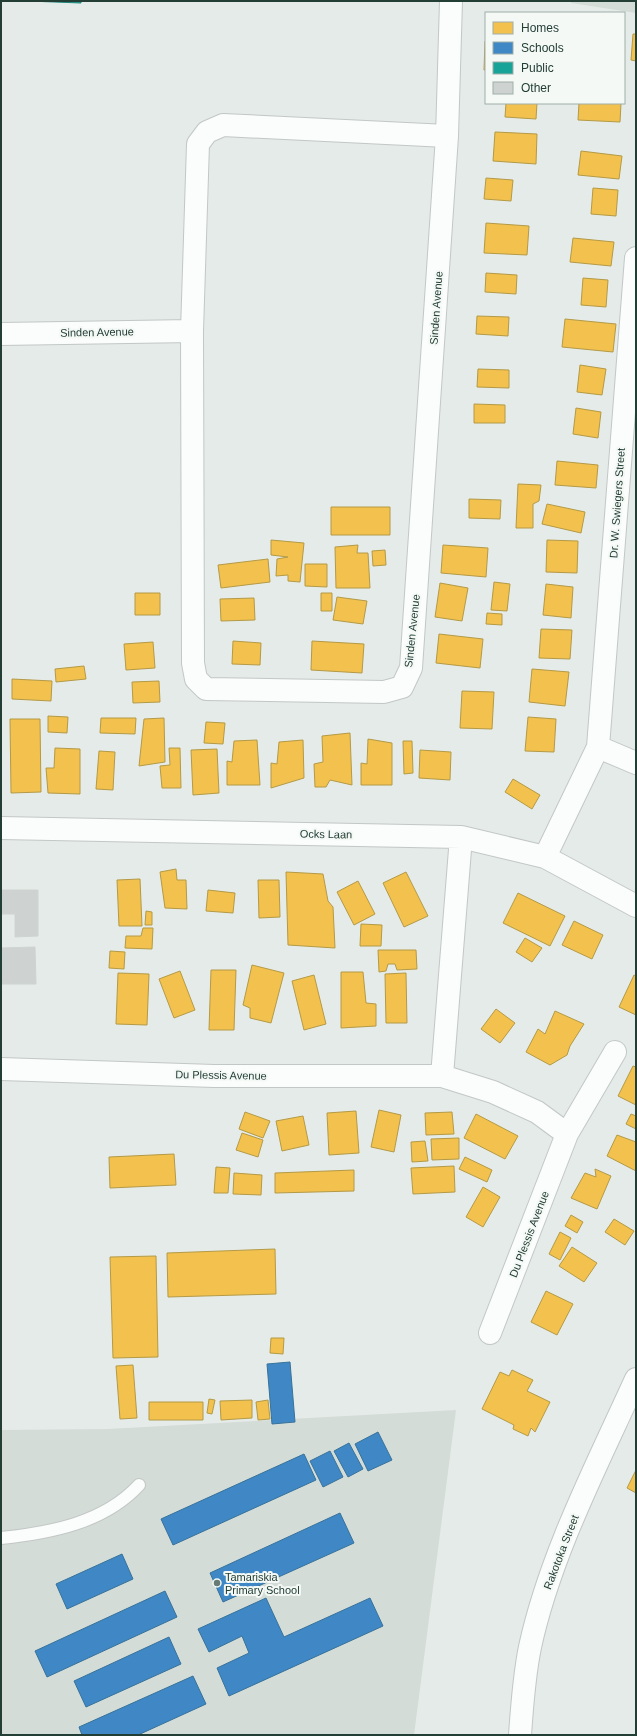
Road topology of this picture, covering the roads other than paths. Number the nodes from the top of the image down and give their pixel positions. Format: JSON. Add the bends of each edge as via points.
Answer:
{"nodes":[{"id":1,"x":451,"y":1,"type":"edge"},
{"id":2,"x":448,"y":136,"type":"junction"},
{"id":3,"x":636,"y":258,"type":"edge"},
{"id":4,"x":634,"y":298,"type":"edge"},
{"id":5,"x":192,"y":331,"type":"junction"},
{"id":6,"x":1,"y":334,"type":"edge"},
{"id":7,"x":627,"y":481,"type":"edge"},
{"id":8,"x":598,"y":747,"type":"junction"},
{"id":9,"x":636,"y":763,"type":"edge"},
{"id":10,"x":1,"y":828,"type":"edge"},
{"id":11,"x":461,"y":837,"type":"junction"},
{"id":12,"x":545,"y":857,"type":"junction"},
{"id":13,"x":636,"y":906,"type":"edge"},
{"id":14,"x":615,"y":1052,"type":"dead end"},
{"id":15,"x":1,"y":1069,"type":"edge"},
{"id":16,"x":442,"y":1076,"type":"junction"},
{"id":17,"x":567,"y":1134,"type":"junction"},
{"id":18,"x":490,"y":1333,"type":"dead end"},
{"id":19,"x":636,"y":1379,"type":"edge"},
{"id":20,"x":139,"y":1485,"type":"dead end"},
{"id":21,"x":1,"y":1538,"type":"edge"},
{"id":22,"x":520,"y":1735,"type":"edge"}],
"edges":[{"from":1,"to":2,"type":"street","name":"Sinden Avenue"},
{"from":2,"to":5,"type":"street","name":"Sinden Avenue","via":[[223,125],[207,132],[198,144]]},
{"from":2,"to":5,"type":"street","name":"Sinden Avenue","via":[[411,668],[402,687],[384,692],[206,689],[196,679],[193,655]]},
{"from":3,"to":4,"type":"street","name":"Dr. W. Swiegers Street"},
{"from":4,"to":7,"type":"street","name":"Dr. W. Swiegers Street"},
{"from":5,"to":6,"type":"street","name":"Sinden Avenue"},
{"from":7,"to":8,"type":"street","name":"Dr. W. Swiegers Street"},
{"from":8,"to":9,"type":"street"},
{"from":8,"to":12,"type":"street","name":"Dr. W. Swiegers Street"},
{"from":10,"to":11,"type":"street","name":"Ocks Laan"},
{"from":11,"to":12,"type":"street","name":"Ocks Laan"},
{"from":11,"to":16,"type":"street"},
{"from":12,"to":13,"type":"street","name":"Ocks Laan"},
{"from":14,"to":17,"type":"street","name":"Du Plessis Avenue"},
{"from":15,"to":16,"type":"street","name":"Du Plessis Avenue","via":[[214,1076]]},
{"from":16,"to":17,"type":"street","name":"Du Plessis Avenue","via":[[493,1092],[537,1112]]},
{"from":17,"to":18,"type":"street","name":"Du Plessis Avenue"},
{"from":19,"to":22,"type":"street","name":"Rakotoka Street","via":[[576,1512],[545,1593],[530,1648]]},
{"from":20,"to":21,"type":"lane","via":[[111,1508],[88,1520],[65,1527]]}]}
